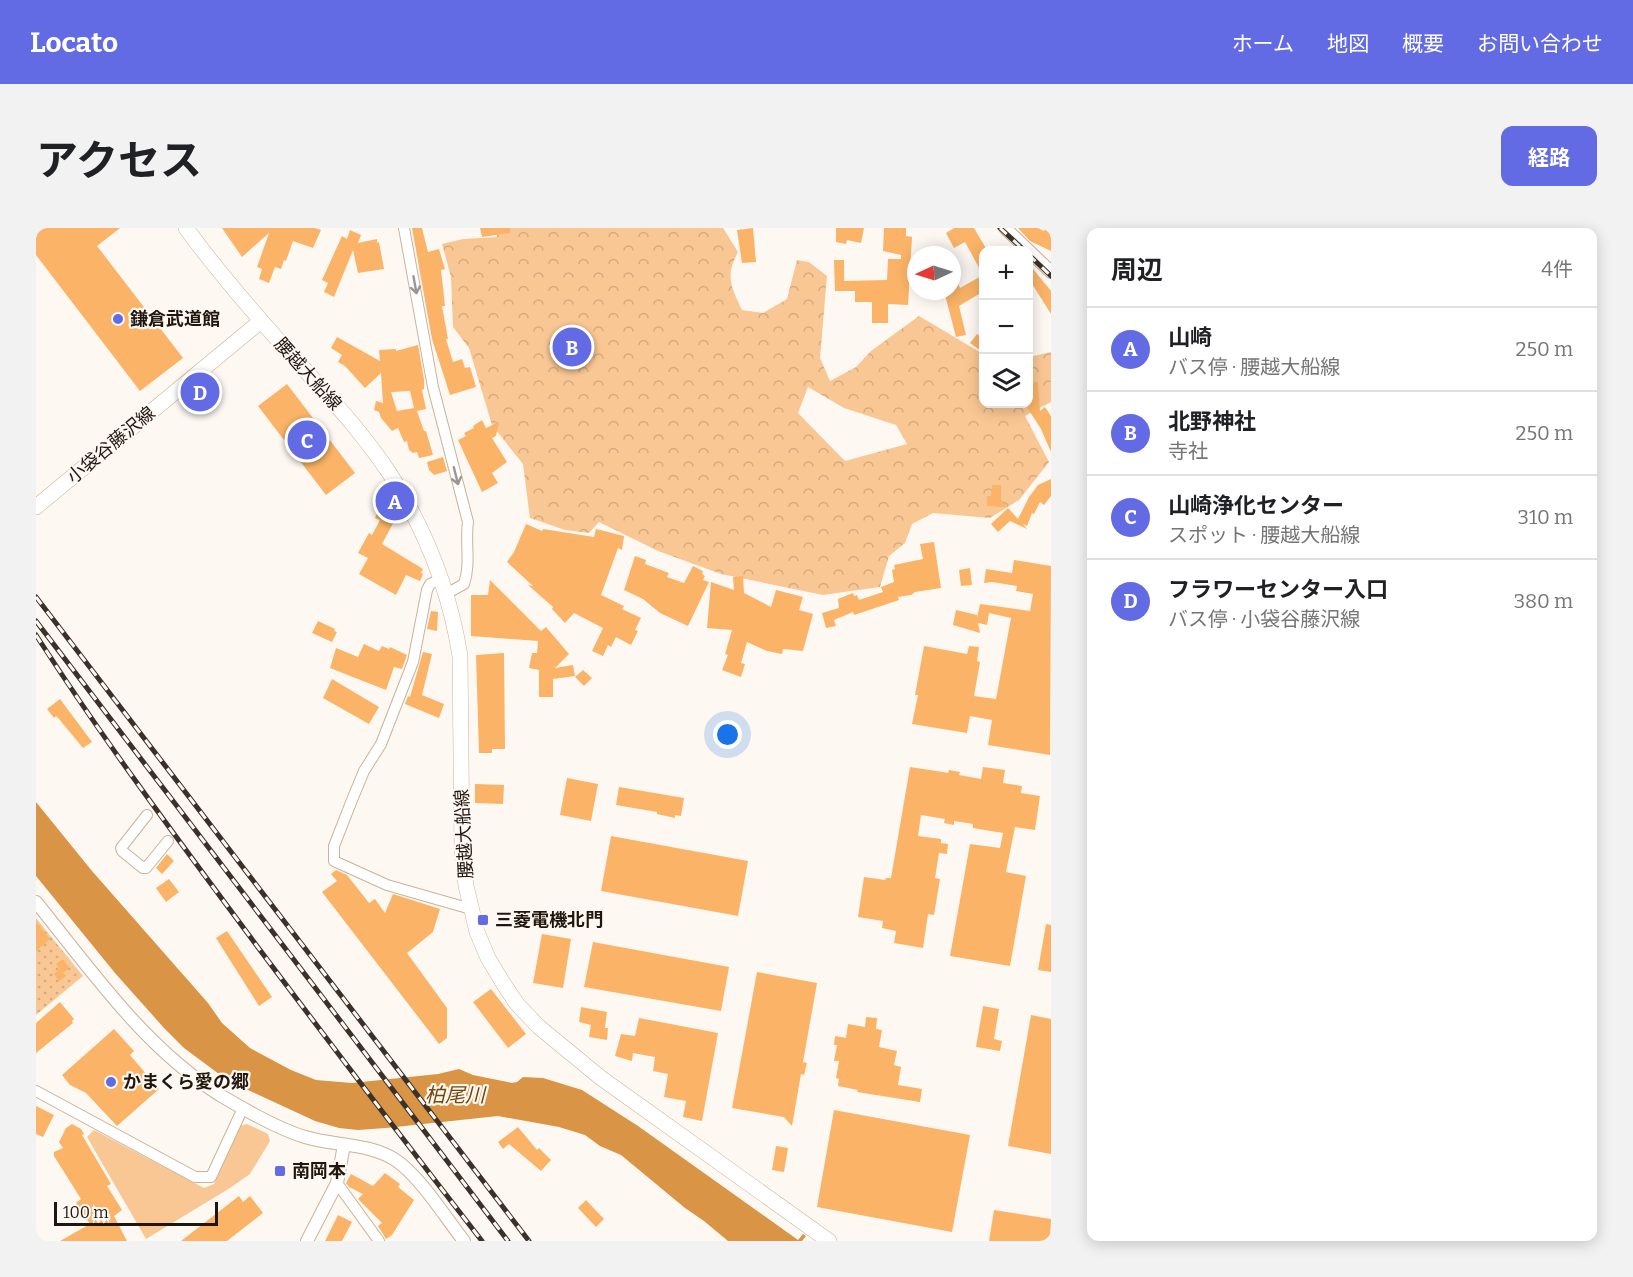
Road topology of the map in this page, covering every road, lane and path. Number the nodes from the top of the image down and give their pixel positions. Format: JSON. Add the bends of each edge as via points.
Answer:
{"nodes":[{"id":1,"x":186,"y":228,"type":"edge"},
{"id":2,"x":404,"y":228,"type":"edge"},
{"id":3,"x":1005,"y":228,"type":"edge"},
{"id":4,"x":1023,"y":246,"type":"edge"},
{"id":5,"x":1033,"y":256,"type":"edge"},
{"id":6,"x":1051,"y":272,"type":"edge"},
{"id":7,"x":261,"y":321,"type":"junction"},
{"id":8,"x":36,"y":507,"type":"edge"},
{"id":9,"x":443,"y":586,"type":"junction"},
{"id":10,"x":147,"y":815,"type":"dead end"},
{"id":11,"x":168,"y":841,"type":"dead end"},
{"id":12,"x":36,"y":902,"type":"edge"},
{"id":13,"x":471,"y":909,"type":"junction"},
{"id":14,"x":36,"y":1091,"type":"edge"},
{"id":15,"x":243,"y":1108,"type":"junction"},
{"id":16,"x":344,"y":1145,"type":"junction"},
{"id":17,"x":337,"y":1183,"type":"junction"},
{"id":18,"x":307,"y":1241,"type":"edge"},
{"id":19,"x":379,"y":1241,"type":"edge"},
{"id":20,"x":464,"y":1241,"type":"edge"},
{"id":21,"x":829,"y":1241,"type":"edge"}],
"edges":[{"from":1,"to":7,"type":"main road"},
{"from":2,"to":9,"type":"street","one_way":true,"via":[[433,387],[468,522],[464,584]]},
{"from":3,"to":4,"type":"street"},
{"from":5,"to":6,"type":"street"},
{"from":7,"to":8,"type":"main road","name":"小袋谷藤沢線"},
{"from":7,"to":9,"type":"main road","name":"腰越大船線","via":[[373,449],[412,512]]},
{"from":9,"to":13,"type":"main road","name":"腰越大船線","via":[[460,656],[462,851]]},
{"from":9,"to":13,"type":"street","via":[[430,584],[427,590],[413,662],[381,744],[356,790],[334,846],[334,861],[387,885]]},
{"from":10,"to":11,"type":"street","via":[[122,851],[146,868]]},
{"from":12,"to":15,"type":"street","via":[[156,1044],[192,1076]]},
{"from":13,"to":21,"type":"main road","name":"腰越大船線","via":[[477,932],[498,975],[517,1004],[539,1027],[601,1078]]},
{"from":14,"to":15,"type":"street","via":[[195,1177],[211,1177]]},
{"from":15,"to":16,"type":"street","via":[[304,1137]]},
{"from":16,"to":17,"type":"street"},
{"from":16,"to":20,"type":"street","via":[[398,1162]]},
{"from":17,"to":18,"type":"street"},
{"from":17,"to":19,"type":"street"}]}
